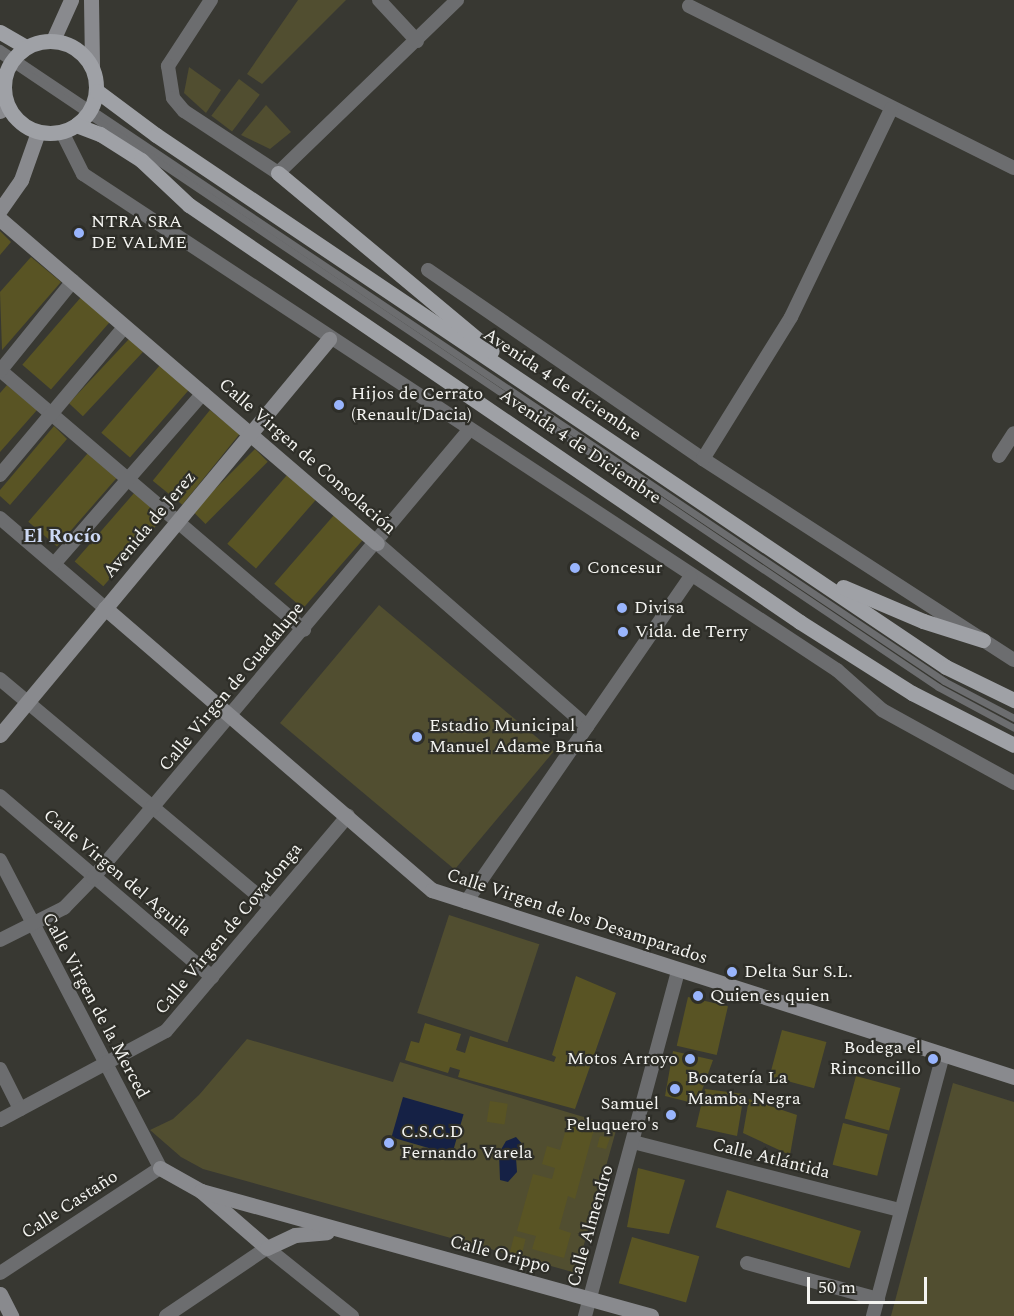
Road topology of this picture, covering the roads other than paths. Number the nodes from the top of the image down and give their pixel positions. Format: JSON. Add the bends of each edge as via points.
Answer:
{"nodes":[{"id":1,"x":72,"y":0,"type":"edge"},
{"id":2,"x":91,"y":0,"type":"edge"},
{"id":3,"x":211,"y":0,"type":"edge"},
{"id":4,"x":379,"y":0,"type":"edge"},
{"id":5,"x":457,"y":0,"type":"edge"},
{"id":6,"x":688,"y":6,"type":"dead end"},
{"id":7,"x":0,"y":32,"type":"edge"},
{"id":8,"x":53,"y":40,"type":"junction"},
{"id":9,"x":417,"y":41,"type":"junction"},
{"id":10,"x":0,"y":48,"type":"edge"},
{"id":11,"x":14,"y":56,"type":"edge"},
{"id":12,"x":92,"y":66,"type":"junction"},
{"id":13,"x":2,"y":81,"type":"edge"},
{"id":14,"x":97,"y":91,"type":"junction"},
{"id":15,"x":4,"y":108,"type":"edge"},
{"id":16,"x":891,"y":109,"type":"junction"},
{"id":17,"x":89,"y":110,"type":"junction"},
{"id":18,"x":69,"y":129,"type":"junction"},
{"id":19,"x":38,"y":132,"type":"junction"},
{"id":20,"x":1014,"y":168,"type":"edge"},
{"id":21,"x":278,"y":173,"type":"junction"},
{"id":22,"x":0,"y":210,"type":"edge"},
{"id":23,"x":0,"y":219,"type":"edge"},
{"id":24,"x":428,"y":270,"type":"dead end"},
{"id":25,"x":73,"y":281,"type":"junction"},
{"id":26,"x":125,"y":326,"type":"junction"},
{"id":27,"x":329,"y":339,"type":"junction"},
{"id":28,"x":0,"y":370,"type":"edge"},
{"id":29,"x":203,"y":393,"type":"junction"},
{"id":30,"x":554,"y":404,"type":"junction"},
{"id":31,"x":51,"y":414,"type":"junction"},
{"id":32,"x":469,"y":430,"type":"junction"},
{"id":33,"x":1014,"y":433,"type":"edge"},
{"id":34,"x":250,"y":434,"type":"junction"},
{"id":35,"x":999,"y":456,"type":"dead end"},
{"id":36,"x":703,"y":459,"type":"junction"},
{"id":37,"x":0,"y":475,"type":"edge"},
{"id":38,"x":127,"y":478,"type":"junction"},
{"id":39,"x":0,"y":518,"type":"edge"},
{"id":40,"x":177,"y":522,"type":"junction"},
{"id":41,"x":377,"y":543,"type":"junction"},
{"id":42,"x":54,"y":564,"type":"junction"},
{"id":43,"x":814,"y":575,"type":"junction"},
{"id":44,"x":690,"y":577,"type":"junction"},
{"id":45,"x":105,"y":608,"type":"junction"},
{"id":46,"x":304,"y":630,"type":"junction"},
{"id":47,"x":983,"y":640,"type":"junction"},
{"id":48,"x":1013,"y":658,"type":"edge"},
{"id":49,"x":0,"y":679,"type":"edge"},
{"id":50,"x":1014,"y":699,"type":"edge"},
{"id":51,"x":28,"y":702,"type":"junction"},
{"id":52,"x":232,"y":716,"type":"junction"},
{"id":53,"x":1014,"y":718,"type":"edge"},
{"id":54,"x":587,"y":726,"type":"junction"},
{"id":55,"x":1014,"y":728,"type":"edge"},
{"id":56,"x":0,"y":735,"type":"edge"},
{"id":57,"x":1014,"y":745,"type":"edge"},
{"id":58,"x":1014,"y":783,"type":"edge"},
{"id":59,"x":0,"y":796,"type":"edge"},
{"id":60,"x":153,"y":808,"type":"junction"},
{"id":61,"x":348,"y":816,"type":"junction"},
{"id":62,"x":0,"y":860,"type":"edge"},
{"id":63,"x":93,"y":878,"type":"junction"},
{"id":64,"x":465,"y":902,"type":"junction"},
{"id":65,"x":271,"y":906,"type":"junction"},
{"id":66,"x":32,"y":924,"type":"junction"},
{"id":67,"x":0,"y":940,"type":"edge"},
{"id":68,"x":678,"y":971,"type":"junction"},
{"id":69,"x":212,"y":976,"type":"junction"},
{"id":70,"x":943,"y":1054,"type":"junction"},
{"id":71,"x":105,"y":1064,"type":"junction"},
{"id":72,"x":0,"y":1069,"type":"edge"},
{"id":73,"x":1014,"y":1077,"type":"edge"},
{"id":74,"x":20,"y":1109,"type":"junction"},
{"id":75,"x":0,"y":1120,"type":"edge"},
{"id":76,"x":633,"y":1142,"type":"junction"},
{"id":77,"x":160,"y":1168,"type":"junction"},
{"id":78,"x":201,"y":1191,"type":"junction"},
{"id":79,"x":900,"y":1210,"type":"junction"},
{"id":80,"x":285,"y":1214,"type":"junction"},
{"id":81,"x":339,"y":1232,"type":"junction"},
{"id":82,"x":286,"y":1238,"type":"junction"},
{"id":83,"x":267,"y":1248,"type":"junction"},
{"id":84,"x":747,"y":1263,"type":"dead end"},
{"id":85,"x":0,"y":1273,"type":"edge"},
{"id":86,"x":0,"y":1295,"type":"edge"},
{"id":87,"x":878,"y":1299,"type":"junction"},
{"id":88,"x":589,"y":1300,"type":"junction"},
{"id":89,"x":343,"y":1314,"type":"edge"},
{"id":90,"x":11,"y":1316,"type":"edge"},
{"id":91,"x":166,"y":1316,"type":"edge"},
{"id":92,"x":585,"y":1316,"type":"edge"},
{"id":93,"x":651,"y":1316,"type":"edge"},
{"id":94,"x":873,"y":1316,"type":"edge"}],
"edges":[{"from":1,"to":8,"type":"street"},
{"from":2,"to":12,"type":"street"},
{"from":3,"to":21,"type":"street","via":[[168,66],[173,98],[184,111]]},
{"from":4,"to":9,"type":"street"},
{"from":5,"to":9,"type":"street"},
{"from":6,"to":16,"type":"street"},
{"from":7,"to":11,"type":"main road"},
{"from":8,"to":11,"type":"main road"},
{"from":8,"to":12,"type":"main road","via":[[76,48]]},
{"from":9,"to":21,"type":"street"},
{"from":10,"to":11,"type":"lane"},
{"from":11,"to":13,"type":"main road"},
{"from":11,"to":17,"type":"lane"},
{"from":12,"to":14,"type":"main road"},
{"from":13,"to":15,"type":"main road"},
{"from":14,"to":17,"type":"main road"},
{"from":14,"to":30,"type":"main road","name":"Avenida 4 de diciembre"},
{"from":15,"to":19,"type":"main road","via":[[25,127]]},
{"from":16,"to":20,"type":"street"},
{"from":16,"to":36,"type":"street","via":[[791,317]]},
{"from":17,"to":18,"type":"main road"},
{"from":17,"to":53,"type":"lane","via":[[944,681]]},
{"from":17,"to":55,"type":"lane","via":[[938,687]]},
{"from":18,"to":19,"type":"main road"},
{"from":18,"to":27,"type":"street","via":[[83,174],[274,297]]},
{"from":18,"to":57,"type":"main road","name":"Avenida 4 de Diciembre","via":[[100,134],[141,160],[189,205],[800,622],[912,693]]},
{"from":19,"to":22,"type":"street","via":[[21,180]]},
{"from":21,"to":30,"type":"main road"},
{"from":23,"to":25,"type":"street","name":"Calle Virgen de Consolación"},
{"from":24,"to":36,"type":"street"},
{"from":25,"to":26,"type":"street","name":"Calle Virgen de Consolación"},
{"from":25,"to":28,"type":"street"},
{"from":26,"to":29,"type":"street","name":"Calle Virgen de Consolación"},
{"from":26,"to":31,"type":"street"},
{"from":27,"to":32,"type":"street"},
{"from":27,"to":34,"type":"street","name":"Avenida de Jerez"},
{"from":28,"to":31,"type":"street"},
{"from":29,"to":34,"type":"street","name":"Calle Virgen de Consolación"},
{"from":29,"to":38,"type":"street"},
{"from":30,"to":43,"type":"main road","name":"Avenida 4 de diciembre"},
{"from":31,"to":37,"type":"street"},
{"from":31,"to":38,"type":"street"},
{"from":32,"to":41,"type":"street","name":"Calle Virgen de Guadalupe"},
{"from":32,"to":44,"type":"street"},
{"from":33,"to":35,"type":"street"},
{"from":34,"to":40,"type":"street","name":"Avenida de Jerez"},
{"from":34,"to":41,"type":"street","name":"Calle Virgen de Consolación"},
{"from":36,"to":47,"type":"street"},
{"from":38,"to":40,"type":"street"},
{"from":38,"to":42,"type":"street"},
{"from":39,"to":42,"type":"street","name":"Calle Virgen de los Desamparados"},
{"from":40,"to":45,"type":"street","name":"Avenida de Jerez"},
{"from":40,"to":46,"type":"street"},
{"from":41,"to":46,"type":"street","name":"Calle Virgen de Guadalupe"},
{"from":41,"to":54,"type":"street","name":"Calle Virgen de Consolación"},
{"from":42,"to":45,"type":"street","name":"Calle Virgen de los Desamparados"},
{"from":43,"to":47,"type":"main road","via":[[923,621]]},
{"from":43,"to":50,"type":"main road","name":"Avenida 4 de diciembre","via":[[946,667]]},
{"from":44,"to":54,"type":"street"},
{"from":44,"to":58,"type":"street","via":[[837,670],[882,710]]},
{"from":45,"to":51,"type":"street","name":"Avenida de Jerez"},
{"from":45,"to":52,"type":"street","name":"Calle Virgen de los Desamparados"},
{"from":46,"to":52,"type":"street","name":"Calle Virgen de Guadalupe"},
{"from":47,"to":48,"type":"street"},
{"from":49,"to":51,"type":"street"},
{"from":51,"to":56,"type":"street","name":"Avenida de Jerez"},
{"from":51,"to":60,"type":"street"},
{"from":52,"to":60,"type":"street","name":"Calle Virgen de Guadalupe"},
{"from":52,"to":61,"type":"street","name":"Calle Virgen de los Desamparados"},
{"from":54,"to":64,"type":"street"},
{"from":59,"to":63,"type":"street","name":"Calle Virgen del Aguila"},
{"from":60,"to":63,"type":"street","name":"Calle Virgen de Guadalupe"},
{"from":60,"to":65,"type":"street"},
{"from":61,"to":64,"type":"street","name":"Calle Virgen de los Desamparados","via":[[432,890]]},
{"from":61,"to":65,"type":"street","name":"Calle Virgen de Covadonga"},
{"from":62,"to":66,"type":"street","name":"Calle Virgen de la Merced"},
{"from":63,"to":66,"type":"street","name":"Calle Virgen de Guadalupe","via":[[64,908]]},
{"from":63,"to":69,"type":"street","name":"Calle Virgen del Aguila"},
{"from":64,"to":68,"type":"street","name":"Calle Virgen de los Desamparados"},
{"from":65,"to":69,"type":"street","name":"Calle Virgen de Covadonga"},
{"from":66,"to":67,"type":"street","name":"Calle Virgen de Guadalupe"},
{"from":66,"to":71,"type":"street","name":"Calle Virgen de la Merced"},
{"from":68,"to":70,"type":"street","name":"Calle Virgen de los Desamparados"},
{"from":68,"to":76,"type":"street","name":"Calle Almendro"},
{"from":69,"to":71,"type":"street","name":"Calle Virgen de Covadonga","via":[[166,1031]]},
{"from":70,"to":73,"type":"street","name":"Calle Virgen de los Desamparados"},
{"from":70,"to":79,"type":"street"},
{"from":71,"to":74,"type":"street","name":"Calle Virgen de Covadonga"},
{"from":71,"to":77,"type":"street","name":"Calle Virgen de la Merced"},
{"from":72,"to":74,"type":"street"},
{"from":74,"to":75,"type":"street","name":"Calle Virgen de Covadonga"},
{"from":76,"to":79,"type":"street","name":"Calle Atlántida"},
{"from":76,"to":88,"type":"street","name":"Calle Almendro"},
{"from":77,"to":78,"type":"street"},
{"from":77,"to":85,"type":"street","name":"Calle Castaño"},
{"from":78,"to":80,"type":"street"},
{"from":78,"to":83,"type":"street"},
{"from":79,"to":87,"type":"street"},
{"from":80,"to":81,"type":"street"},
{"from":80,"to":82,"type":"street","via":[[291,1224]]},
{"from":81,"to":82,"type":"street","via":[[308,1232]]},
{"from":81,"to":88,"type":"street","name":"Calle Orippo"},
{"from":82,"to":83,"type":"street"},
{"from":83,"to":89,"type":"street"},
{"from":83,"to":91,"type":"street"},
{"from":84,"to":87,"type":"street"},
{"from":86,"to":90,"type":"street"},
{"from":87,"to":94,"type":"street"},
{"from":88,"to":92,"type":"street","name":"Calle Almendro"},
{"from":88,"to":93,"type":"street","name":"Calle Orippo"}]}
